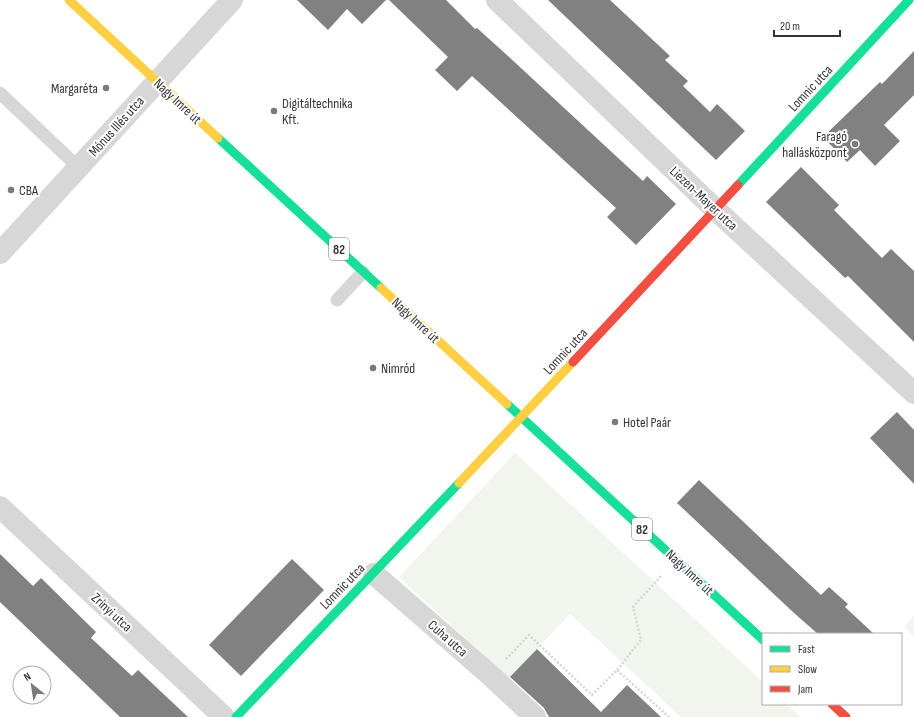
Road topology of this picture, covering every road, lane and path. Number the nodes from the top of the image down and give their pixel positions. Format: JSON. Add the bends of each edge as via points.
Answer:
{"nodes":[{"id":1,"x":69,"y":0,"type":"edge"},
{"id":2,"x":232,"y":0,"type":"edge"},
{"id":3,"x":497,"y":0,"type":"edge"},
{"id":4,"x":909,"y":0,"type":"edge"},
{"id":5,"x":157,"y":81,"type":"junction"},
{"id":6,"x":0,"y":93,"type":"edge"},
{"id":7,"x":78,"y":167,"type":"junction"},
{"id":8,"x":716,"y":210,"type":"junction"},
{"id":9,"x":0,"y":253,"type":"edge"},
{"id":10,"x":363,"y":272,"type":"junction"},
{"id":11,"x":337,"y":300,"type":"dead end"},
{"id":12,"x":914,"y":393,"type":"edge"},
{"id":13,"x":521,"y":418,"type":"junction"},
{"id":14,"x":0,"y":507,"type":"edge"},
{"id":15,"x":676,"y":560,"type":"junction"},
{"id":16,"x":374,"y":574,"type":"junction"},
{"id":17,"x":762,"y":639,"type":"edge"},
{"id":18,"x":617,"y":670,"type":"junction"},
{"id":19,"x":490,"y":675,"type":"junction"},
{"id":20,"x":833,"y":705,"type":"edge"},
{"id":21,"x":522,"y":713,"type":"edge"},
{"id":22,"x":224,"y":717,"type":"edge"},
{"id":23,"x":236,"y":717,"type":"edge"},
{"id":24,"x":669,"y":717,"type":"edge"},
{"id":25,"x":846,"y":717,"type":"edge"}],
"edges":[{"from":1,"to":5,"type":"street","name":"Nagy Imre út","number":"82"},
{"from":2,"to":5,"type":"street","name":"Mónus Illés utca"},
{"from":3,"to":8,"type":"street","name":"Liezen-Mayer utca"},
{"from":4,"to":8,"type":"street","name":"Lomnic utca"},
{"from":5,"to":7,"type":"street","name":"Mónus Illés utca"},
{"from":5,"to":10,"type":"street","name":"Nagy Imre út","number":"82"},
{"from":6,"to":7,"type":"lane"},
{"from":7,"to":9,"type":"street","name":"Mónus Illés utca"},
{"from":8,"to":12,"type":"street","name":"Liezen-Mayer utca"},
{"from":8,"to":13,"type":"street","name":"Lomnic utca"},
{"from":10,"to":11,"type":"lane"},
{"from":10,"to":13,"type":"street","name":"Nagy Imre út","number":"82"},
{"from":13,"to":15,"type":"street","name":"Nagy Imre út","number":"82"},
{"from":13,"to":16,"type":"street","name":"Lomnic utca"},
{"from":14,"to":22,"type":"street","name":"Zrínyi utca"},
{"from":15,"to":17,"type":"street","name":"Nagy Imre út","number":"82"},
{"from":15,"to":18,"type":"path","via":[[633,607],[641,640]]},
{"from":16,"to":19,"type":"street","name":"Cuha utca"},
{"from":16,"to":23,"type":"street","name":"Lomnic utca"},
{"from":18,"to":19,"type":"path","via":[[592,695],[529,635]]},
{"from":18,"to":24,"type":"path"},
{"from":19,"to":21,"type":"street","name":"Cuha utca"},
{"from":20,"to":25,"type":"street"}]}
